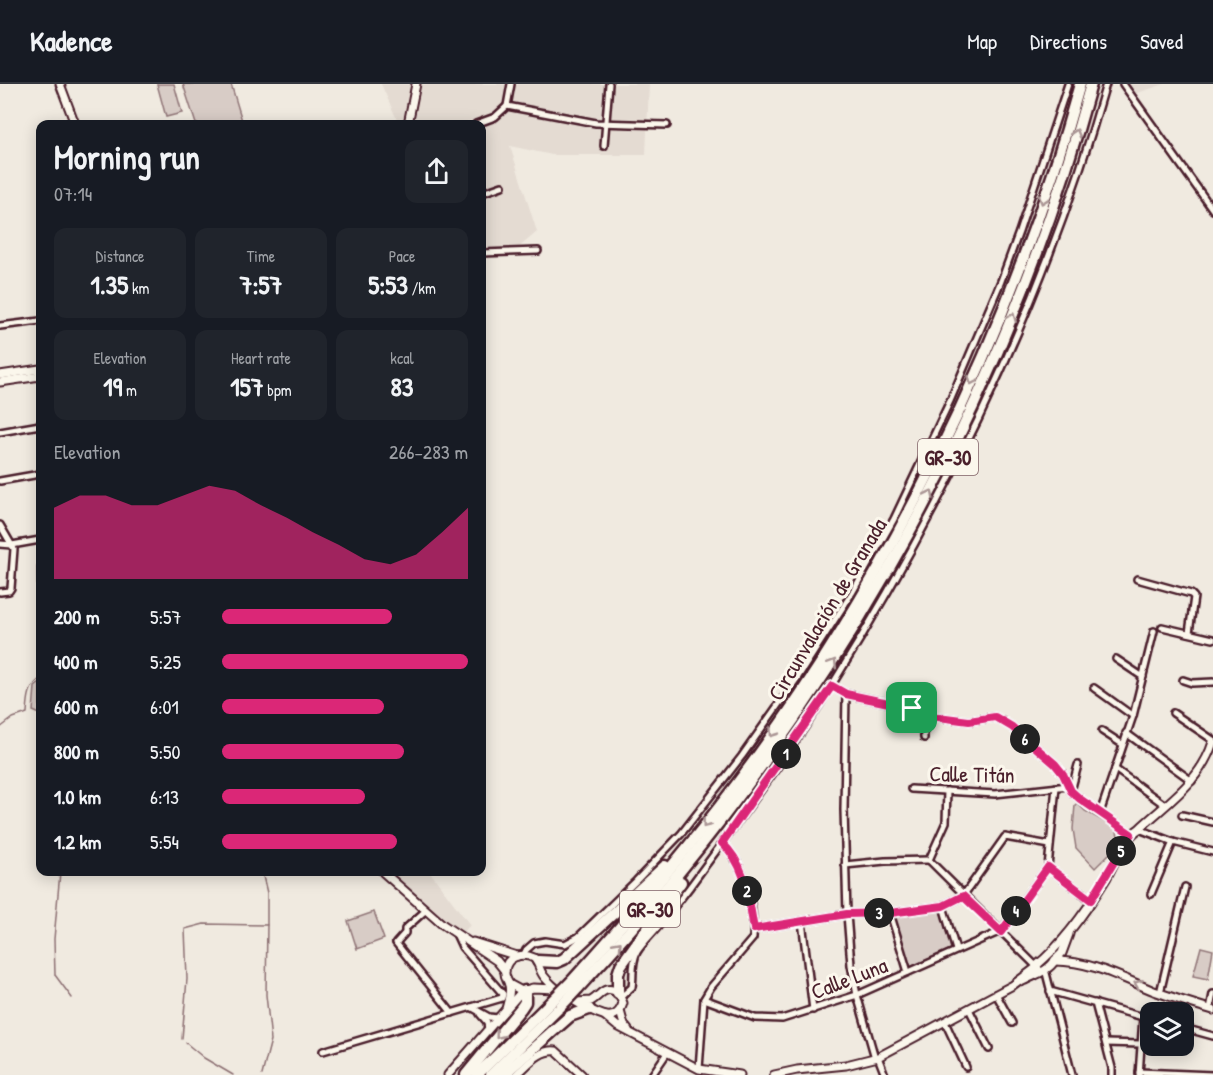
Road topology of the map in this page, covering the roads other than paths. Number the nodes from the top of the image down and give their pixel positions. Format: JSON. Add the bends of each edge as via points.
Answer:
{"nodes":[{"id":1,"x":60,"y":84,"type":"edge"},
{"id":2,"x":416,"y":84,"type":"edge"},
{"id":3,"x":511,"y":84,"type":"edge"},
{"id":4,"x":609,"y":84,"type":"edge"},
{"id":5,"x":1068,"y":84,"type":"edge"},
{"id":6,"x":1080,"y":84,"type":"edge"},
{"id":7,"x":1091,"y":84,"type":"edge"},
{"id":8,"x":1106,"y":84,"type":"edge"},
{"id":9,"x":1123,"y":84,"type":"edge"},
{"id":10,"x":507,"y":106,"type":"junction"},
{"id":11,"x":74,"y":120,"type":"edge"},
{"id":12,"x":409,"y":120,"type":"edge"},
{"id":13,"x":486,"y":120,"type":"edge"},
{"id":14,"x":606,"y":124,"type":"junction"},
{"id":15,"x":667,"y":125,"type":"dead end"},
{"id":16,"x":604,"y":146,"type":"dead end"},
{"id":17,"x":501,"y":186,"type":"dead end"},
{"id":18,"x":486,"y":192,"type":"edge"},
{"id":19,"x":1213,"y":210,"type":"edge"},
{"id":20,"x":538,"y":251,"type":"dead end"},
{"id":21,"x":486,"y":253,"type":"edge"},
{"id":22,"x":36,"y":322,"type":"edge"},
{"id":23,"x":0,"y":326,"type":"edge"},
{"id":24,"x":36,"y":370,"type":"edge"},
{"id":25,"x":0,"y":375,"type":"edge"},
{"id":26,"x":36,"y":377,"type":"edge"},
{"id":27,"x":0,"y":382,"type":"edge"},
{"id":28,"x":36,"y":426,"type":"edge"},
{"id":29,"x":0,"y":432,"type":"edge"},
{"id":30,"x":36,"y":475,"type":"edge"},
{"id":31,"x":0,"y":481,"type":"edge"},
{"id":32,"x":0,"y":525,"type":"edge"},
{"id":33,"x":36,"y":541,"type":"edge"},
{"id":34,"x":0,"y":544,"type":"edge"},
{"id":35,"x":12,"y":545,"type":"junction"},
{"id":36,"x":1137,"y":579,"type":"dead end"},
{"id":37,"x":0,"y":592,"type":"edge"},
{"id":38,"x":1162,"y":627,"type":"dead end"},
{"id":39,"x":1154,"y":630,"type":"dead end"},
{"id":40,"x":1189,"y":633,"type":"junction"},
{"id":41,"x":1213,"y":639,"type":"edge"},
{"id":42,"x":1116,"y":659,"type":"dead end"},
{"id":43,"x":1143,"y":677,"type":"junction"},
{"id":44,"x":1183,"y":680,"type":"dead end"},
{"id":45,"x":1213,"y":682,"type":"edge"},
{"id":46,"x":832,"y":686,"type":"junction"},
{"id":47,"x":1094,"y":688,"type":"dead end"},
{"id":48,"x":846,"y":694,"type":"junction"},
{"id":49,"x":1173,"y":713,"type":"dead end"},
{"id":50,"x":923,"y":715,"type":"junction"},
{"id":51,"x":1133,"y":716,"type":"junction"},
{"id":52,"x":1102,"y":731,"type":"dead end"},
{"id":53,"x":1126,"y":733,"type":"junction"},
{"id":54,"x":924,"y":738,"type":"dead end"},
{"id":55,"x":1213,"y":741,"type":"edge"},
{"id":56,"x":1122,"y":744,"type":"junction"},
{"id":57,"x":1078,"y":765,"type":"dead end"},
{"id":58,"x":1115,"y":769,"type":"junction"},
{"id":59,"x":1192,"y":781,"type":"junction"},
{"id":60,"x":1056,"y":788,"type":"junction"},
{"id":61,"x":1070,"y":788,"type":"junction"},
{"id":62,"x":911,"y":789,"type":"dead end"},
{"id":63,"x":947,"y":791,"type":"junction"},
{"id":64,"x":1165,"y":805,"type":"junction"},
{"id":65,"x":1100,"y":813,"type":"junction"},
{"id":66,"x":1182,"y":815,"type":"dead end"},
{"id":67,"x":1213,"y":822,"type":"edge"},
{"id":68,"x":717,"y":827,"type":"junction"},
{"id":69,"x":1139,"y":829,"type":"junction"},
{"id":70,"x":1131,"y":834,"type":"junction"},
{"id":71,"x":1173,"y":842,"type":"junction"},
{"id":72,"x":722,"y":843,"type":"junction"},
{"id":73,"x":690,"y":844,"type":"junction"},
{"id":74,"x":1050,"y":845,"type":"junction"},
{"id":75,"x":1213,"y":852,"type":"edge"},
{"id":76,"x":929,"y":860,"type":"junction"},
{"id":77,"x":845,"y":866,"type":"junction"},
{"id":78,"x":1048,"y":867,"type":"junction"},
{"id":79,"x":388,"y":876,"type":"edge"},
{"id":80,"x":1185,"y":886,"type":"dead end"},
{"id":81,"x":1151,"y":894,"type":"dead end"},
{"id":82,"x":963,"y":896,"type":"junction"},
{"id":83,"x":1091,"y":900,"type":"junction"},
{"id":84,"x":943,"y":906,"type":"junction"},
{"id":85,"x":426,"y":910,"type":"junction"},
{"id":86,"x":890,"y":913,"type":"junction"},
{"id":87,"x":847,"y":914,"type":"junction"},
{"id":88,"x":802,"y":921,"type":"junction"},
{"id":89,"x":754,"y":929,"type":"junction"},
{"id":90,"x":1001,"y":932,"type":"junction"},
{"id":91,"x":455,"y":933,"type":"junction"},
{"id":92,"x":465,"y":939,"type":"junction"},
{"id":93,"x":956,"y":950,"type":"junction"},
{"id":94,"x":520,"y":955,"type":"junction"},
{"id":95,"x":1053,"y":959,"type":"junction"},
{"id":96,"x":538,"y":962,"type":"junction"},
{"id":97,"x":1040,"y":969,"type":"junction"},
{"id":98,"x":505,"y":971,"type":"junction"},
{"id":99,"x":908,"y":972,"type":"junction"},
{"id":100,"x":541,"y":973,"type":"junction"},
{"id":101,"x":509,"y":984,"type":"junction"},
{"id":102,"x":575,"y":985,"type":"junction"},
{"id":103,"x":556,"y":989,"type":"junction"},
{"id":104,"x":527,"y":990,"type":"junction"},
{"id":105,"x":1050,"y":991,"type":"junction"},
{"id":106,"x":1160,"y":993,"type":"junction"},
{"id":107,"x":996,"y":994,"type":"junction"},
{"id":108,"x":1213,"y":994,"type":"edge"},
{"id":109,"x":620,"y":995,"type":"junction"},
{"id":110,"x":857,"y":995,"type":"junction"},
{"id":111,"x":596,"y":998,"type":"junction"},
{"id":112,"x":704,"y":999,"type":"junction"},
{"id":113,"x":578,"y":1002,"type":"junction"},
{"id":114,"x":1095,"y":1003,"type":"junction"},
{"id":115,"x":556,"y":1005,"type":"junction"},
{"id":116,"x":471,"y":1007,"type":"junction"},
{"id":117,"x":506,"y":1009,"type":"junction"},
{"id":118,"x":969,"y":1009,"type":"junction"},
{"id":119,"x":1212,"y":1009,"type":"edge"},
{"id":120,"x":813,"y":1010,"type":"junction"},
{"id":121,"x":620,"y":1011,"type":"junction"},
{"id":122,"x":598,"y":1012,"type":"junction"},
{"id":123,"x":452,"y":1013,"type":"junction"},
{"id":124,"x":479,"y":1013,"type":"junction"},
{"id":125,"x":1140,"y":1016,"type":"edge"},
{"id":126,"x":498,"y":1018,"type":"junction"},
{"id":127,"x":945,"y":1022,"type":"junction"},
{"id":128,"x":1012,"y":1023,"type":"dead end"},
{"id":129,"x":488,"y":1030,"type":"junction"},
{"id":130,"x":1194,"y":1031,"type":"edge"},
{"id":131,"x":630,"y":1032,"type":"junction"},
{"id":132,"x":1213,"y":1036,"type":"edge"},
{"id":133,"x":1106,"y":1043,"type":"junction"},
{"id":134,"x":1140,"y":1044,"type":"joint"},
{"id":135,"x":989,"y":1049,"type":"dead end"},
{"id":136,"x":323,"y":1051,"type":"dead end"},
{"id":137,"x":667,"y":1053,"type":"junction"},
{"id":138,"x":877,"y":1057,"type":"junction"},
{"id":139,"x":966,"y":1067,"type":"dead end"},
{"id":140,"x":698,"y":1072,"type":"edge"},
{"id":141,"x":1139,"y":1073,"type":"edge"},
{"id":142,"x":448,"y":1075,"type":"edge"},
{"id":143,"x":466,"y":1075,"type":"edge"},
{"id":144,"x":477,"y":1075,"type":"edge"},
{"id":145,"x":491,"y":1075,"type":"edge"},
{"id":146,"x":503,"y":1075,"type":"edge"},
{"id":147,"x":516,"y":1075,"type":"edge"},
{"id":148,"x":582,"y":1075,"type":"edge"},
{"id":149,"x":652,"y":1075,"type":"edge"},
{"id":150,"x":740,"y":1075,"type":"edge"},
{"id":151,"x":774,"y":1075,"type":"edge"},
{"id":152,"x":885,"y":1075,"type":"edge"},
{"id":153,"x":1072,"y":1075,"type":"edge"},
{"id":154,"x":1112,"y":1075,"type":"edge"},
{"id":155,"x":1213,"y":1075,"type":"edge"}],
"edges":[{"from":1,"to":11,"type":"street"},
{"from":2,"to":12,"type":"street"},
{"from":3,"to":10,"type":"street"},
{"from":4,"to":14,"type":"street"},
{"from":5,"to":94,"type":"street","via":[[1016,242],[955,390],[894,519],[852,593],[742,756],[681,834],[578,937],[565,944],[538,941]]},
{"from":6,"to":73,"type":"highway","name":"Circunvalación de Granada","number":"GR-30","one_way":true,"via":[[1044,200],[994,333],[918,493],[816,670]]},
{"from":68,"to":7,"type":"highway","name":"Circunvalación de Granada","number":"GR-30","one_way":true,"via":[[821,681],[928,498],[1012,316],[1058,196]]},
{"from":8,"to":46,"type":"street","via":[[1042,278],[978,423],[917,543]]},
{"from":9,"to":19,"type":"street"},
{"from":10,"to":13,"type":"street"},
{"from":10,"to":14,"type":"street"},
{"from":14,"to":15,"type":"street"},
{"from":14,"to":16,"type":"street"},
{"from":17,"to":18,"type":"street"},
{"from":20,"to":21,"type":"street"},
{"from":22,"to":23,"type":"street"},
{"from":24,"to":25,"type":"street"},
{"from":26,"to":27,"type":"street"},
{"from":28,"to":29,"type":"street"},
{"from":30,"to":31,"type":"street"},
{"from":32,"to":35,"type":"street"},
{"from":33,"to":35,"type":"street"},
{"from":34,"to":35,"type":"street"},
{"from":35,"to":37,"type":"street","via":[[11,588]]},
{"from":36,"to":40,"type":"street","via":[[1194,597]]},
{"from":38,"to":40,"type":"street"},
{"from":39,"to":43,"type":"street"},
{"from":40,"to":41,"type":"street"},
{"from":42,"to":43,"type":"street"},
{"from":43,"to":51,"type":"street"},
{"from":44,"to":45,"type":"street"},
{"from":46,"to":48,"type":"street"},
{"from":46,"to":72,"type":"street"},
{"from":47,"to":51,"type":"street"},
{"from":48,"to":50,"type":"street","via":[[912,708]]},
{"from":48,"to":77,"type":"street"},
{"from":49,"to":55,"type":"street"},
{"from":50,"to":54,"type":"street"},
{"from":50,"to":61,"type":"street","via":[[969,721],[995,717],[1055,764]]},
{"from":51,"to":53,"type":"street"},
{"from":52,"to":56,"type":"street"},
{"from":53,"to":56,"type":"street"},
{"from":53,"to":59,"type":"street"},
{"from":55,"to":59,"type":"street"},
{"from":56,"to":58,"type":"street"},
{"from":57,"to":61,"type":"street"},
{"from":58,"to":64,"type":"street"},
{"from":58,"to":65,"type":"street"},
{"from":59,"to":64,"type":"street"},
{"from":60,"to":61,"type":"street","name":"Calle Titán"},
{"from":60,"to":63,"type":"street","name":"Calle Titán","via":[[994,794]]},
{"from":60,"to":74,"type":"street"},
{"from":61,"to":65,"type":"street"},
{"from":62,"to":63,"type":"street","name":"Calle Titán"},
{"from":63,"to":76,"type":"street","via":[[946,822]]},
{"from":64,"to":69,"type":"street"},
{"from":65,"to":70,"type":"street"},
{"from":66,"to":67,"type":"street"},
{"from":102,"to":68,"type":"highway","name":"Circunvalación de Granada","number":"GR-30","one_way":true,"via":[[656,902]]},
{"from":68,"to":109,"type":"highway","via":[[710,843],[621,964]]},
{"from":69,"to":70,"type":"street"},
{"from":69,"to":71,"type":"street"},
{"from":70,"to":83,"type":"street"},
{"from":71,"to":75,"type":"street"},
{"from":71,"to":81,"type":"street"},
{"from":72,"to":89,"type":"street","via":[[733,854],[745,878]]},
{"from":72,"to":109,"type":"street","via":[[638,951],[633,962],[632,987]]},
{"from":73,"to":96,"type":"highway","via":[[564,958]]},
{"from":73,"to":102,"type":"highway","name":"Circunvalación de Granada","number":"GR-30"},
{"from":74,"to":78,"type":"street"},
{"from":74,"to":82,"type":"street","via":[[1005,837]]},
{"from":76,"to":77,"type":"street"},
{"from":76,"to":82,"type":"street"},
{"from":77,"to":87,"type":"street"},
{"from":78,"to":83,"type":"street"},
{"from":78,"to":90,"type":"street"},
{"from":79,"to":85,"type":"street"},
{"from":80,"to":106,"type":"street"},
{"from":82,"to":84,"type":"street"},
{"from":82,"to":90,"type":"street"},
{"from":83,"to":95,"type":"street"},
{"from":84,"to":86,"type":"street"},
{"from":84,"to":93,"type":"street"},
{"from":85,"to":91,"type":"street"},
{"from":85,"to":123,"type":"street","via":[[405,928],[396,943]]},
{"from":86,"to":87,"type":"street"},
{"from":86,"to":99,"type":"street"},
{"from":87,"to":88,"type":"street"},
{"from":87,"to":110,"type":"street"},
{"from":88,"to":89,"type":"street"},
{"from":88,"to":120,"type":"street"},
{"from":89,"to":112,"type":"street","via":[[753,938]]},
{"from":90,"to":93,"type":"street","name":"Calle Luna"},
{"from":90,"to":97,"type":"street"},
{"from":91,"to":92,"type":"street"},
{"from":91,"to":116,"type":"street","via":[[462,947],[503,994],[502,998]]},
{"from":92,"to":94,"type":"street"},
{"from":92,"to":98,"type":"street"},
{"from":93,"to":99,"type":"street","name":"Calle Luna"},
{"from":94,"to":96,"type":"street"},
{"from":94,"to":98,"type":"street","via":[[509,961]]},
{"from":95,"to":97,"type":"street"},
{"from":106,"to":95,"type":"street","one_way":true,"via":[[1093,967]]},
{"from":96,"to":100,"type":"street"},
{"from":97,"to":105,"type":"street"},
{"from":97,"to":107,"type":"street"},
{"from":98,"to":101,"type":"street"},
{"from":99,"to":110,"type":"street","name":"Calle Luna"},
{"from":100,"to":103,"type":"street"},
{"from":100,"to":104,"type":"street","via":[[539,982]]},
{"from":101,"to":104,"type":"street"},
{"from":101,"to":117,"type":"street"},
{"from":102,"to":115,"type":"highway","name":"Circunvalación de Granada","number":"GR-30","bridge":true},
{"from":103,"to":104,"type":"street"},
{"from":103,"to":113,"type":"street"},
{"from":104,"to":117,"type":"street"},
{"from":104,"to":143,"type":"highway","one_way":true,"via":[[521,1008]]},
{"from":105,"to":114,"type":"street"},
{"from":105,"to":153,"type":"street"},
{"from":106,"to":119,"type":"street"},
{"from":107,"to":118,"type":"street"},
{"from":107,"to":128,"type":"street"},
{"from":108,"to":119,"type":"street"},
{"from":109,"to":111,"type":"street","via":[[612,989]]},
{"from":109,"to":121,"type":"street"},
{"from":110,"to":120,"type":"street","name":"Calle Luna"},
{"from":110,"to":138,"type":"street"},
{"from":111,"to":113,"type":"street"},
{"from":111,"to":122,"type":"street"},
{"from":112,"to":120,"type":"street","name":"Calle Luna","via":[[755,1018],[782,1019]]},
{"from":112,"to":140,"type":"street"},
{"from":113,"to":122,"type":"street"},
{"from":114,"to":125,"type":"street"},
{"from":114,"to":133,"type":"street"},
{"from":115,"to":144,"type":"highway","name":"Circunvalación de Granada","number":"GR-30"},
{"from":115,"to":145,"type":"highway","name":"Circunvalación de Granada","number":"GR-30"},
{"from":116,"to":123,"type":"street"},
{"from":116,"to":124,"type":"street"},
{"from":117,"to":126,"type":"street"},
{"from":118,"to":127,"type":"street"},
{"from":118,"to":135,"type":"street"},
{"from":121,"to":122,"type":"street","via":[[613,1016]]},
{"from":121,"to":131,"type":"street"},
{"from":122,"to":131,"type":"street"},
{"from":122,"to":146,"type":"highway","via":[[570,1016]]},
{"from":123,"to":136,"type":"street"},
{"from":124,"to":126,"type":"street"},
{"from":124,"to":129,"type":"street"},
{"from":126,"to":129,"type":"street"},
{"from":127,"to":138,"type":"street"},
{"from":127,"to":139,"type":"street"},
{"from":129,"to":142,"type":"street"},
{"from":130,"to":132,"type":"street"},
{"from":131,"to":137,"type":"street"},
{"from":133,"to":134,"type":"street"},
{"from":133,"to":154,"type":"street"},
{"from":134,"to":141,"type":"street"},
{"from":137,"to":140,"type":"street"},
{"from":137,"to":149,"type":"street"},
{"from":138,"to":151,"type":"street"},
{"from":138,"to":152,"type":"street"},
{"from":140,"to":150,"type":"street"},
{"from":141,"to":155,"type":"street"},
{"from":147,"to":148,"type":"street","via":[[550,1050]]}]}
